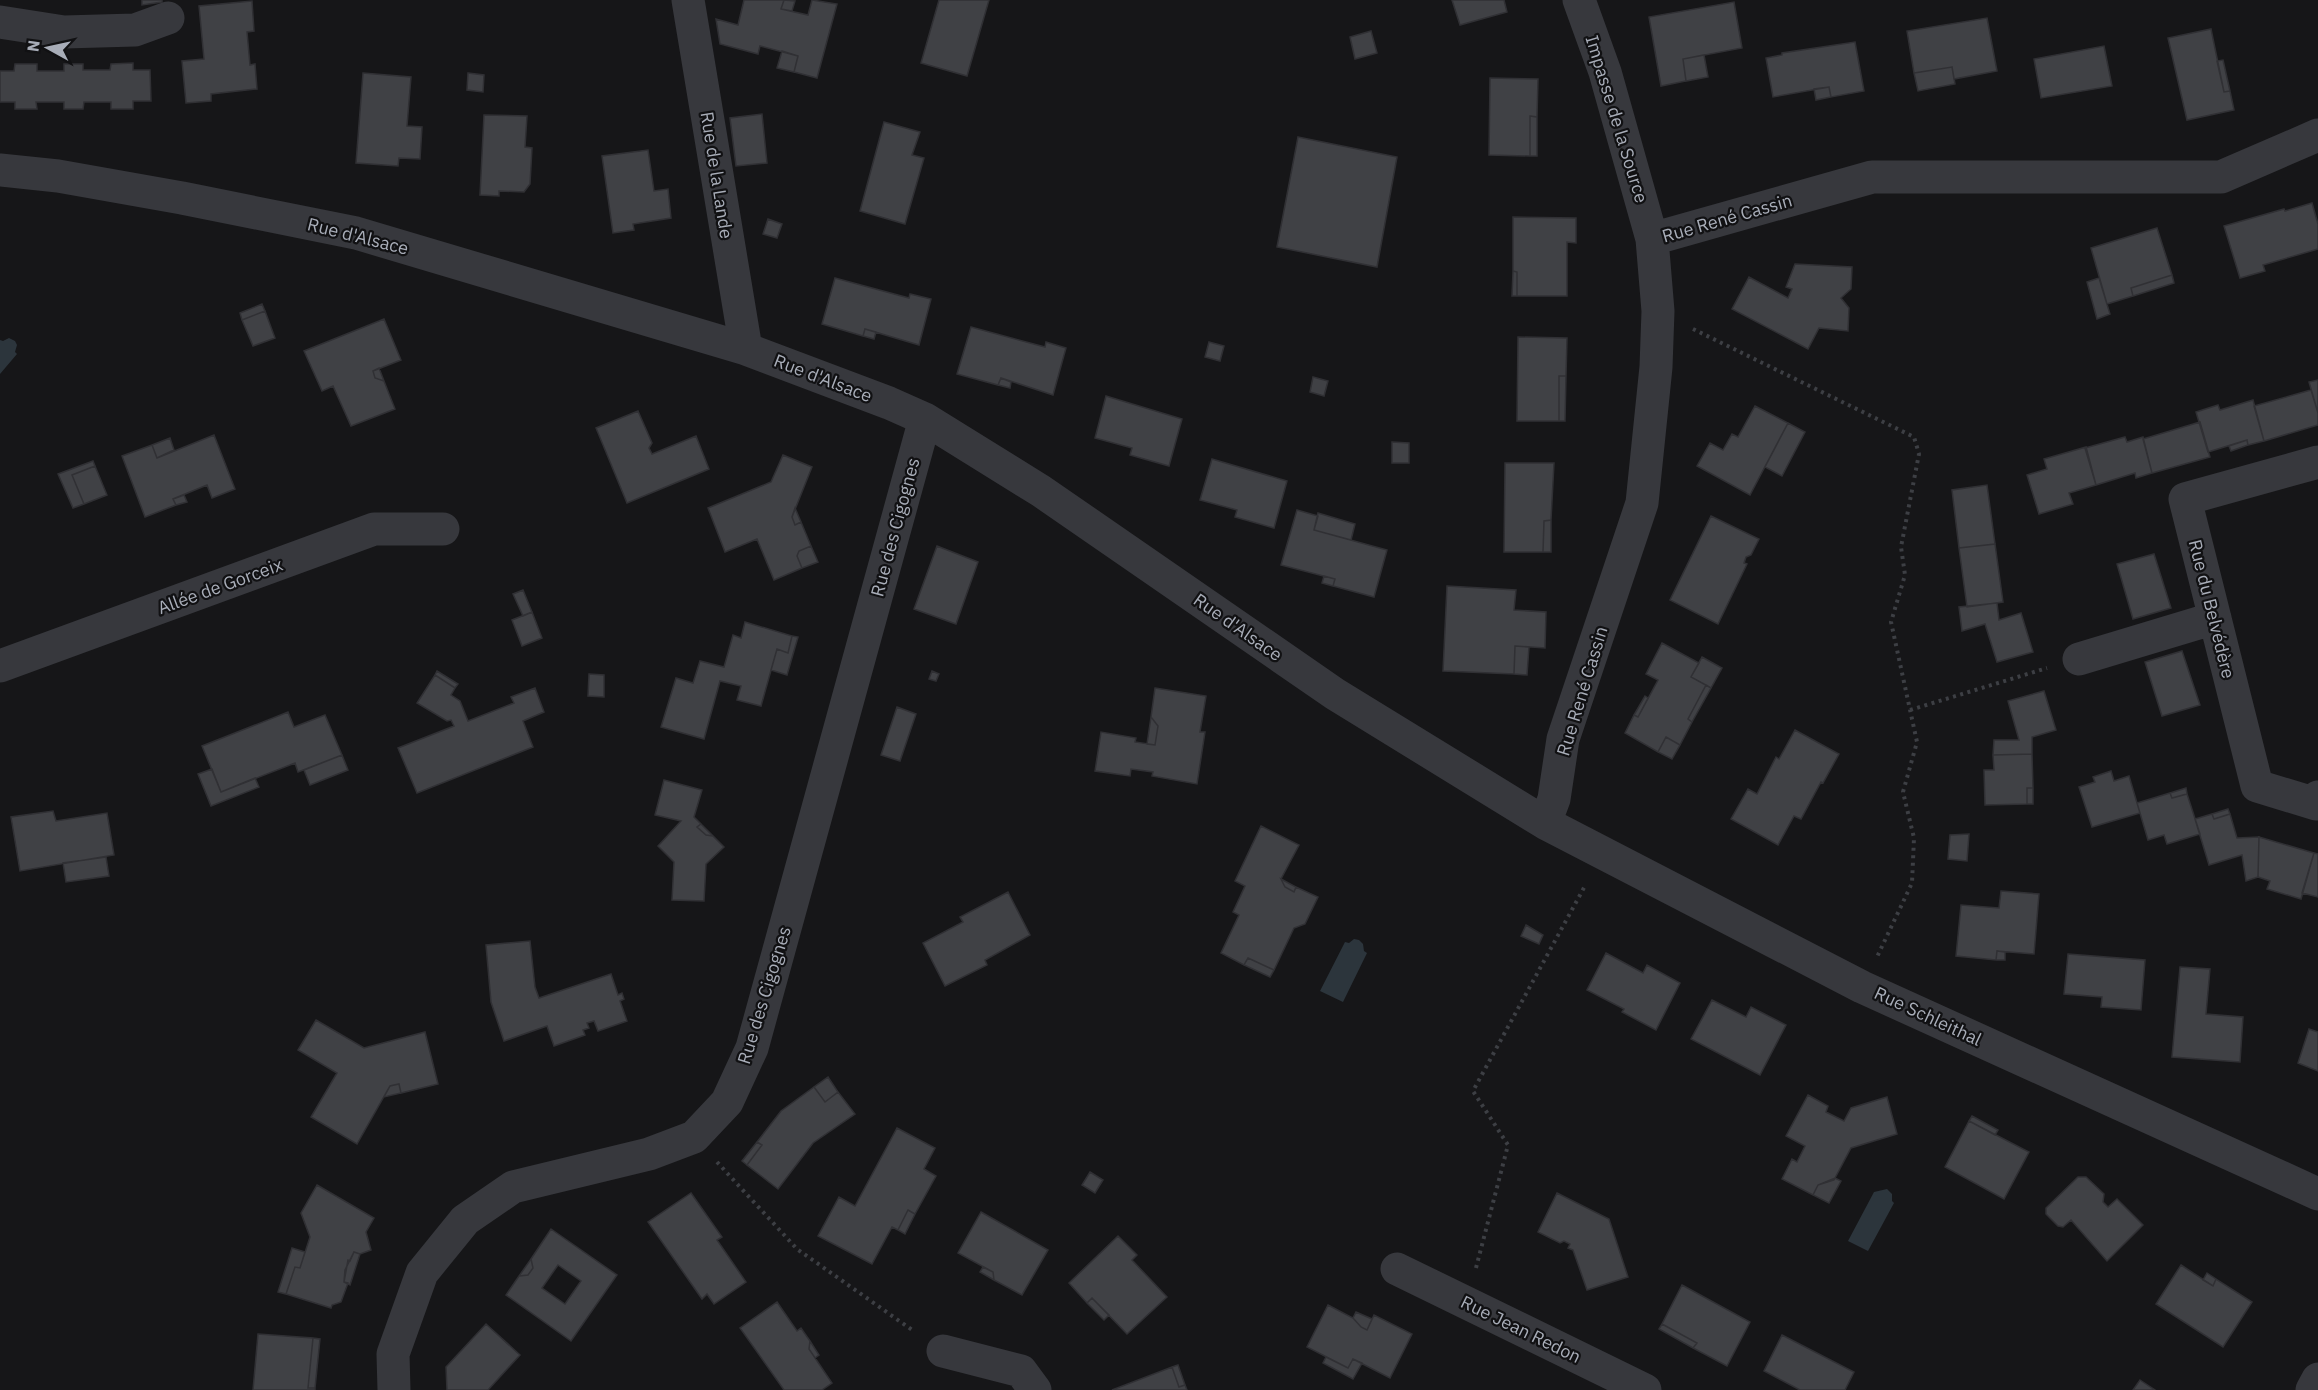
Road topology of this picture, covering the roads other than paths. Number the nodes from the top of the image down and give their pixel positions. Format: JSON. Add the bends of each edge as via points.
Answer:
{"nodes":[{"id":1,"x":688,"y":0,"type":"edge"},
{"id":2,"x":1579,"y":0,"type":"edge"},
{"id":3,"x":168,"y":18,"type":"dead end"},
{"id":4,"x":0,"y":22,"type":"edge"},
{"id":5,"x":2318,"y":135,"type":"edge"},
{"id":6,"x":0,"y":170,"type":"edge"},
{"id":7,"x":1652,"y":239,"type":"junction"},
{"id":8,"x":746,"y":349,"type":"junction"},
{"id":9,"x":925,"y":419,"type":"junction"},
{"id":10,"x":2318,"y":462,"type":"edge"},
{"id":11,"x":443,"y":529,"type":"dead end"},
{"id":12,"x":2215,"y":618,"type":"junction"},
{"id":13,"x":2079,"y":658,"type":"road end"},
{"id":14,"x":0,"y":666,"type":"edge"},
{"id":15,"x":2318,"y":797,"type":"edge"},
{"id":16,"x":1545,"y":823,"type":"junction"},
{"id":17,"x":2318,"y":1194,"type":"edge"},
{"id":18,"x":1397,"y":1269,"type":"dead end"},
{"id":19,"x":943,"y":1351,"type":"road end"},
{"id":20,"x":2318,"y":1379,"type":"edge"},
{"id":21,"x":394,"y":1390,"type":"edge"},
{"id":22,"x":1035,"y":1390,"type":"edge"},
{"id":23,"x":1645,"y":1390,"type":"edge"},
{"id":24,"x":2312,"y":1390,"type":"edge"}],
"edges":[{"from":1,"to":8,"type":"street","name":"Rue de la Lande"},
{"from":2,"to":7,"type":"street","name":"Impasse de la Source","via":[[1605,72]]},
{"from":3,"to":4,"type":"street","via":[[135,30],[64,32]]},
{"from":5,"to":7,"type":"street","name":"Rue René Cassin","via":[[2221,177],[1872,177]]},
{"from":6,"to":8,"type":"street","name":"Rue d'Alsace","via":[[58,176],[356,233]]},
{"from":7,"to":16,"type":"street","name":"Rue René Cassin","via":[[1658,311],[1656,367],[1642,503],[1563,740],[1554,799]]},
{"from":8,"to":9,"type":"street","name":"Rue d'Alsace"},
{"from":9,"to":16,"type":"street","name":"Rue d'Alsace","via":[[1041,491],[1335,694]]},
{"from":9,"to":21,"type":"street","name":"Rue des Cigognes","via":[[752,1048],[727,1102],[694,1137],[649,1154],[513,1188],[465,1220],[422,1273],[393,1354]]},
{"from":10,"to":12,"type":"street","name":"Rue du Belvédère","via":[[2185,500]]},
{"from":11,"to":14,"type":"street","name":"Allée de Gorceix","via":[[374,529]]},
{"from":12,"to":13,"type":"street"},
{"from":12,"to":15,"type":"street","name":"Rue du Belvédère","via":[[2257,786],[2316,804]]},
{"from":16,"to":17,"type":"street","name":"Rue Schleithal","via":[[1862,987]]},
{"from":18,"to":23,"type":"street","name":"Rue Jean Redon"},
{"from":19,"to":22,"type":"street","via":[[1022,1371]]},
{"from":20,"to":24,"type":"street"}]}
